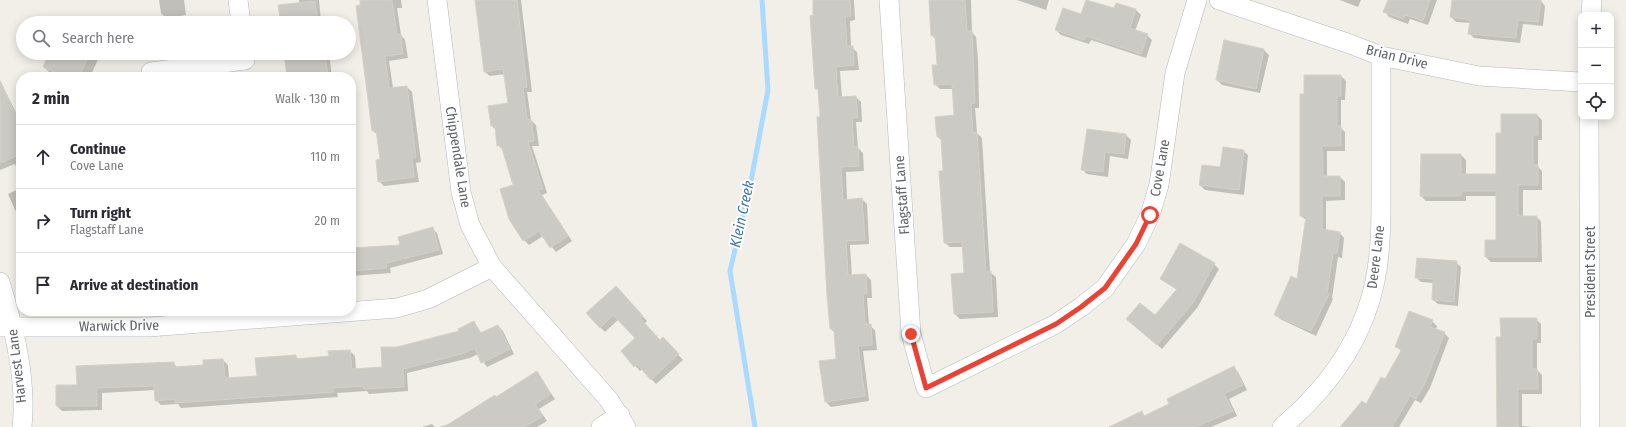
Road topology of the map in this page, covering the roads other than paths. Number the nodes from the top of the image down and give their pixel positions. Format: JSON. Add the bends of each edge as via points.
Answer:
{"nodes":[{"id":1,"x":238,"y":0,"type":"edge"},
{"id":2,"x":437,"y":0,"type":"edge"},
{"id":3,"x":889,"y":0,"type":"edge"},
{"id":4,"x":1197,"y":0,"type":"edge"},
{"id":5,"x":1219,"y":0,"type":"edge"},
{"id":6,"x":1592,"y":0,"type":"edge"},
{"id":7,"x":1591,"y":12,"type":"edge"},
{"id":8,"x":240,"y":16,"type":"edge"},
{"id":9,"x":1381,"y":56,"type":"junction"},
{"id":10,"x":246,"y":63,"type":"edge"},
{"id":11,"x":151,"y":72,"type":"dead end"},
{"id":12,"x":1578,"y":82,"type":"edge"},
{"id":13,"x":1589,"y":120,"type":"edge"},
{"id":14,"x":492,"y":267,"type":"junction"},
{"id":15,"x":0,"y":282,"type":"edge"},
{"id":16,"x":356,"y":310,"type":"edge"},
{"id":17,"x":254,"y":316,"type":"edge"},
{"id":18,"x":7,"y":327,"type":"edge"},
{"id":19,"x":926,"y":388,"type":"joint"},
{"id":20,"x":623,"y":421,"type":"edge"},
{"id":21,"x":22,"y":427,"type":"edge"},
{"id":22,"x":601,"y":427,"type":"edge"},
{"id":23,"x":1282,"y":427,"type":"edge"},
{"id":24,"x":1590,"y":427,"type":"edge"}],
"edges":[{"from":1,"to":8,"type":"street"},
{"from":2,"to":14,"type":"street","name":"Chippendale Lane","via":[[461,192],[470,225]]},
{"from":3,"to":19,"type":"street","name":"Flagstaff Lane","via":[[911,334]]},
{"from":4,"to":19,"type":"street","name":"Cove Lane","via":[[1175,73],[1159,185],[1150,215],[1136,244],[1105,288],[1075,311],[1056,324]]},
{"from":5,"to":9,"type":"street","name":"Brian Drive"},
{"from":6,"to":7,"type":"street"},
{"from":9,"to":12,"type":"street","name":"Brian Drive","via":[[1479,76]]},
{"from":9,"to":23,"type":"street","name":"Deere Lane","via":[[1381,230],[1375,281],[1358,331],[1335,373],[1305,408]]},
{"from":10,"to":11,"type":"street"},
{"from":13,"to":24,"type":"street","name":"President Street"},
{"from":14,"to":16,"type":"street","name":"Warwick Drive","via":[[428,299],[397,308]]},
{"from":14,"to":20,"type":"street","name":"Chippendale Lane","via":[[609,400]]},
{"from":15,"to":18,"type":"street","name":"Harvest Lane"},
{"from":17,"to":18,"type":"street","name":"Warwick Drive","via":[[149,327]]},
{"from":18,"to":21,"type":"street","name":"Harvest Lane","via":[[22,386]]},
{"from":20,"to":22,"type":"street"}]}
